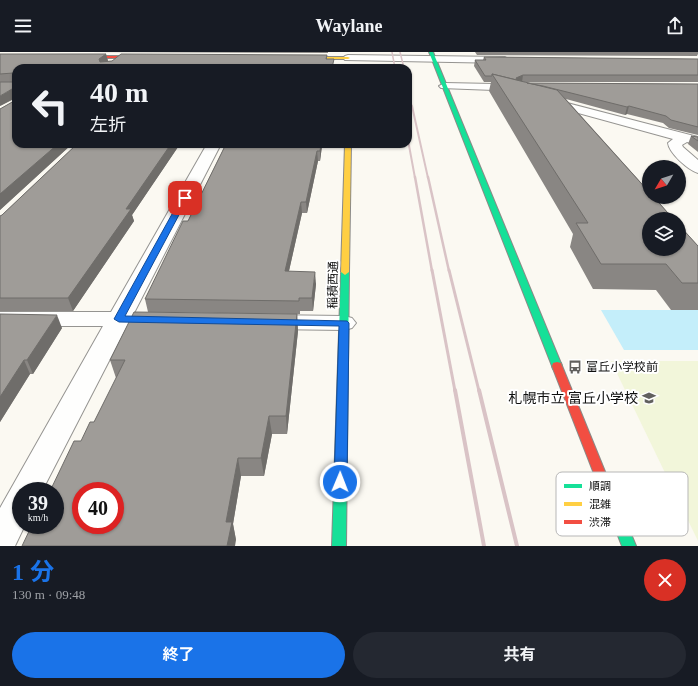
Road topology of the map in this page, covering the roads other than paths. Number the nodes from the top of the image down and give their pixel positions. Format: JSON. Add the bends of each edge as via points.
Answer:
{"nodes":[{"id":1,"x":433,"y":55,"type":"edge"},
{"id":2,"x":460,"y":56,"type":"edge"},
{"id":3,"x":67,"y":57,"type":"edge"},
{"id":4,"x":120,"y":57,"type":"junction"},
{"id":5,"x":160,"y":57,"type":"edge"},
{"id":6,"x":288,"y":58,"type":"edge"},
{"id":7,"x":348,"y":59,"type":"edge"},
{"id":8,"x":518,"y":60,"type":"edge"},
{"id":9,"x":112,"y":64,"type":"edge"},
{"id":10,"x":445,"y":86,"type":"junction"},
{"id":11,"x":539,"y":86,"type":"edge"},
{"id":12,"x":499,"y":88,"type":"junction"},
{"id":13,"x":692,"y":140,"type":"edge"},
{"id":14,"x":212,"y":148,"type":"edge"},
{"id":15,"x":348,"y":148,"type":"edge"},
{"id":16,"x":698,"y":168,"type":"edge"},
{"id":17,"x":0,"y":319,"type":"edge"},
{"id":18,"x":119,"y":319,"type":"junction"},
{"id":19,"x":150,"y":320,"type":"edge"},
{"id":20,"x":243,"y":321,"type":"edge"},
{"id":21,"x":344,"y":323,"type":"junction"},
{"id":22,"x":599,"y":472,"type":"edge"},
{"id":23,"x":31,"y":482,"type":"edge"},
{"id":24,"x":12,"y":518,"type":"edge"},
{"id":25,"x":625,"y":536,"type":"edge"},
{"id":26,"x":0,"y":540,"type":"edge"},
{"id":27,"x":339,"y":546,"type":"edge"},
{"id":28,"x":629,"y":546,"type":"edge"}],
"edges":[{"from":1,"to":2,"type":"street"},
{"from":1,"to":7,"type":"street"},
{"from":1,"to":10,"type":"street"},
{"from":2,"to":8,"type":"street"},
{"from":3,"to":4,"type":"street"},
{"from":4,"to":5,"type":"street"},
{"from":4,"to":9,"type":"street"},
{"from":6,"to":7,"type":"street"},
{"from":10,"to":12,"type":"street"},
{"from":10,"to":22,"type":"street"},
{"from":11,"to":12,"type":"street"},
{"from":12,"to":13,"type":"street"},
{"from":13,"to":16,"type":"street","via":[[675,143],[676,149]]},
{"from":14,"to":18,"type":"street"},
{"from":15,"to":21,"type":"street","name":"稲積西通"},
{"from":17,"to":18,"type":"street"},
{"from":18,"to":19,"type":"street"},
{"from":18,"to":23,"type":"street"},
{"from":20,"to":21,"type":"street"},
{"from":21,"to":27,"type":"street","name":"稲積西通"},
{"from":24,"to":26,"type":"street"},
{"from":25,"to":28,"type":"street"}]}
